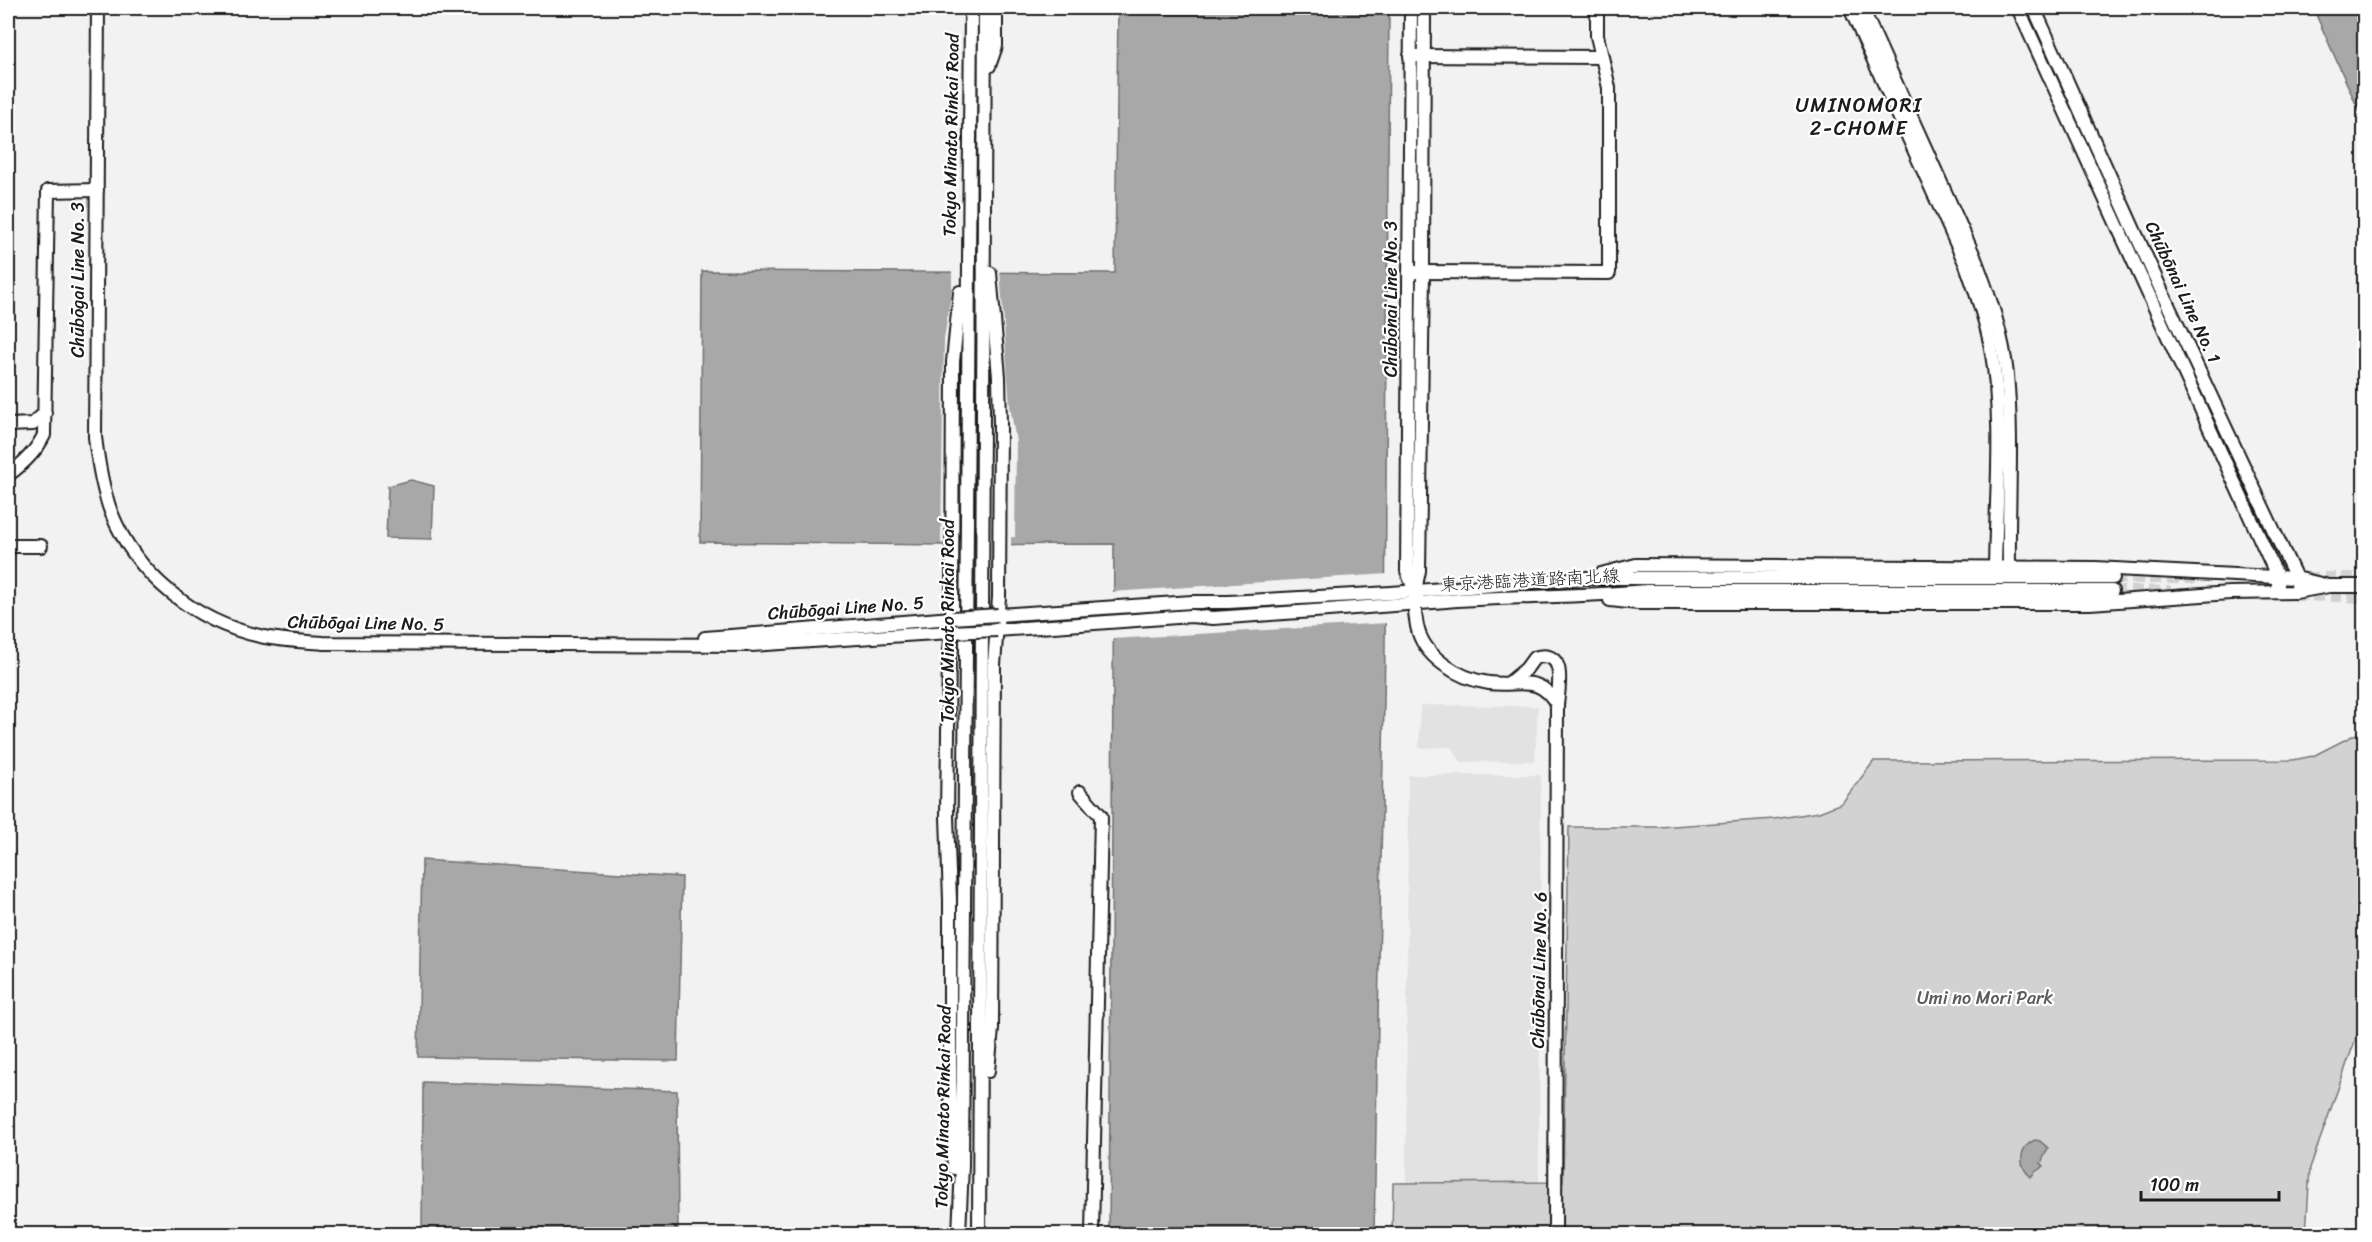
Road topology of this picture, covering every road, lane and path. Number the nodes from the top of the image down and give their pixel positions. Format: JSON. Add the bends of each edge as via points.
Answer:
{"nodes":[{"id":1,"x":98,"y":8,"type":"edge"},
{"id":2,"x":963,"y":8,"type":"edge"},
{"id":3,"x":971,"y":8,"type":"edge"},
{"id":4,"x":985,"y":8,"type":"edge"},
{"id":5,"x":996,"y":8,"type":"edge"},
{"id":6,"x":1411,"y":8,"type":"edge"},
{"id":7,"x":1424,"y":8,"type":"edge"},
{"id":8,"x":1598,"y":8,"type":"edge"},
{"id":9,"x":1850,"y":8,"type":"edge"},
{"id":10,"x":1862,"y":8,"type":"edge"},
{"id":11,"x":2018,"y":8,"type":"edge"},
{"id":12,"x":2034,"y":8,"type":"edge"},
{"id":13,"x":1410,"y":56,"type":"junction"},
{"id":14,"x":1424,"y":57,"type":"junction"},
{"id":15,"x":1602,"y":57,"type":"junction"},
{"id":16,"x":985,"y":79,"type":"junction"},
{"id":17,"x":970,"y":126,"type":"junction"},
{"id":18,"x":97,"y":190,"type":"junction"},
{"id":19,"x":985,"y":235,"type":"junction"},
{"id":20,"x":968,"y":249,"type":"junction"},
{"id":21,"x":1409,"y":272,"type":"junction"},
{"id":22,"x":1423,"y":272,"type":"junction"},
{"id":23,"x":45,"y":413,"type":"junction"},
{"id":24,"x":8,"y":425,"type":"edge"},
{"id":25,"x":8,"y":475,"type":"edge"},
{"id":26,"x":8,"y":546,"type":"edge"},
{"id":27,"x":41,"y":546,"type":"dead end"},
{"id":28,"x":129,"y":546,"type":"joint"},
{"id":29,"x":1995,"y":568,"type":"junction"},
{"id":30,"x":2009,"y":568,"type":"junction"},
{"id":31,"x":1585,"y":578,"type":"junction"},
{"id":32,"x":2113,"y":578,"type":"tunnel mouth"},
{"id":33,"x":2278,"y":578,"type":"junction"},
{"id":34,"x":2296,"y":578,"type":"junction"},
{"id":35,"x":2329,"y":586,"type":"junction"},
{"id":36,"x":2364,"y":586,"type":"edge"},
{"id":37,"x":1415,"y":590,"type":"junction"},
{"id":38,"x":2112,"y":591,"type":"tunnel mouth"},
{"id":39,"x":2278,"y":592,"type":"junction"},
{"id":40,"x":2296,"y":592,"type":"junction"},
{"id":41,"x":1586,"y":597,"type":"junction"},
{"id":42,"x":1416,"y":604,"type":"junction"},
{"id":43,"x":998,"y":615,"type":"junction"},
{"id":44,"x":952,"y":618,"type":"junction"},
{"id":45,"x":997,"y":630,"type":"junction"},
{"id":46,"x":950,"y":632,"type":"junction"},
{"id":47,"x":635,"y":645,"type":"junction"},
{"id":48,"x":1557,"y":678,"type":"junction"},
{"id":49,"x":1509,"y":683,"type":"junction"},
{"id":50,"x":1542,"y":687,"type":"junction"},
{"id":51,"x":1557,"y":705,"type":"junction"},
{"id":52,"x":1080,"y":792,"type":"dead end"},
{"id":53,"x":980,"y":1169,"type":"junction"},
{"id":54,"x":959,"y":1230,"type":"edge"},
{"id":55,"x":980,"y":1234,"type":"edge"},
{"id":56,"x":1092,"y":1234,"type":"edge"},
{"id":57,"x":1555,"y":1234,"type":"edge"}],
"edges":[{"from":1,"to":18,"type":"street","name":"Chūbōgai Line No. 3"},
{"from":2,"to":17,"type":"street"},
{"from":3,"to":17,"type":"street","name":"Tokyo Minato Rinkai Road"},
{"from":4,"to":16,"type":"street","name":"Tokyo Minato Rinkai Road"},
{"from":5,"to":16,"type":"street","via":[[996,46]]},
{"from":6,"to":13,"type":"street","name":"Chūbōnai Line No. 3"},
{"from":7,"to":14,"type":"street","name":"Chūbōnai Line No. 3"},
{"from":8,"to":15,"type":"street","via":[[1597,36]]},
{"from":9,"to":29,"type":"street","via":[[1980,304],[1997,393]]},
{"from":10,"to":30,"type":"street","via":[[1974,256],[2000,334],[2010,420]]},
{"from":11,"to":33,"type":"street","name":"Chūbōnai Line No. 1"},
{"from":12,"to":34,"type":"street","name":"Chūbōnai Line No. 1"},
{"from":13,"to":14,"type":"street"},
{"from":13,"to":21,"type":"street","name":"Chūbōnai Line No. 3"},
{"from":14,"to":15,"type":"street"},
{"from":14,"to":22,"type":"street","name":"Chūbōnai Line No. 3"},
{"from":15,"to":22,"type":"street","via":[[1609,88],[1609,273]]},
{"from":16,"to":19,"type":"street","name":"Tokyo Minato Rinkai Road"},
{"from":17,"to":20,"type":"street","name":"Tokyo Minato Rinkai Road"},
{"from":18,"to":23,"type":"street","via":[[48,191]]},
{"from":18,"to":28,"type":"street","name":"Chūbōgai Line No. 3","via":[[95,437],[111,513]]},
{"from":19,"to":43,"type":"street","via":[[999,377]]},
{"from":19,"to":53,"type":"street","name":"Tokyo Minato Rinkai Road"},
{"from":20,"to":44,"type":"street","via":[[953,362]]},
{"from":20,"to":54,"type":"street","name":"Tokyo Minato Rinkai Road"},
{"from":21,"to":22,"type":"street"},
{"from":21,"to":37,"type":"street","name":"Chūbōnai Line No. 3","via":[[1407,571]]},
{"from":22,"to":37,"type":"street","name":"Chūbōnai Line No. 3","via":[[1419,571]]},
{"from":23,"to":24,"type":"street","via":[[33,424]]},
{"from":23,"to":25,"type":"street","via":[[45,435],[38,448]]},
{"from":26,"to":27,"type":"street"},
{"from":28,"to":47,"type":"street","name":"Chūbōgai Line No. 5","via":[[150,573],[189,607],[233,629],[259,636],[323,643]]},
{"from":29,"to":30,"type":"street"},
{"from":29,"to":31,"type":"street","via":[[1636,566]]},
{"from":30,"to":33,"type":"street"},
{"from":31,"to":32,"type":"street","name":"東京港臨港道路南北線"},
{"from":31,"to":37,"type":"street","name":"東京港臨港道路南北線"},
{"from":33,"to":34,"type":"street"},
{"from":33,"to":39,"type":"street","name":"Chūbōnai Line No. 1"},
{"from":34,"to":35,"type":"street"},
{"from":34,"to":40,"type":"street","name":"Chūbōnai Line No. 1"},
{"from":35,"to":36,"type":"street"},
{"from":35,"to":40,"type":"street"},
{"from":37,"to":42,"type":"street","name":"Chūbōnai Line No. 3"},
{"from":37,"to":43,"type":"street","name":"東京港臨港道路南北線"},
{"from":38,"to":41,"type":"street","name":"東京港臨港道路南北線","via":[[1647,591]]},
{"from":39,"to":40,"type":"street"},
{"from":39,"to":41,"type":"street","via":[[2090,603],[1638,603]]},
{"from":41,"to":42,"type":"street","name":"東京港臨港道路南北線"},
{"from":42,"to":45,"type":"street","name":"東京港臨港道路南北線"},
{"from":42,"to":49,"type":"street","via":[[1417,628],[1428,649],[1446,666],[1476,681]]},
{"from":43,"to":44,"type":"street","name":"東京港臨港道路南北線","bridge":true},
{"from":43,"to":45,"type":"street","bridge":true},
{"from":44,"to":46,"type":"street","bridge":true},
{"from":44,"to":47,"type":"street","name":"Chūbōgai Line No. 5"},
{"from":45,"to":46,"type":"street","name":"東京港臨港道路南北線","bridge":true},
{"from":45,"to":53,"type":"street","via":[[992,1029]]},
{"from":46,"to":47,"type":"street","name":"Chūbōgai Line No. 5","via":[[751,645]]},
{"from":46,"to":54,"type":"street","via":[[950,1082]]},
{"from":48,"to":49,"type":"street","via":[[1557,662],[1541,656]]},
{"from":48,"to":50,"type":"street"},
{"from":48,"to":51,"type":"street","name":"Chūbōnai Line No. 6"},
{"from":49,"to":50,"type":"street"},
{"from":50,"to":51,"type":"street"},
{"from":51,"to":57,"type":"street","name":"Chūbōnai Line No. 6"},
{"from":52,"to":56,"type":"street","via":[[1101,816]]},
{"from":53,"to":55,"type":"street","name":"Tokyo Minato Rinkai Road"}]}
